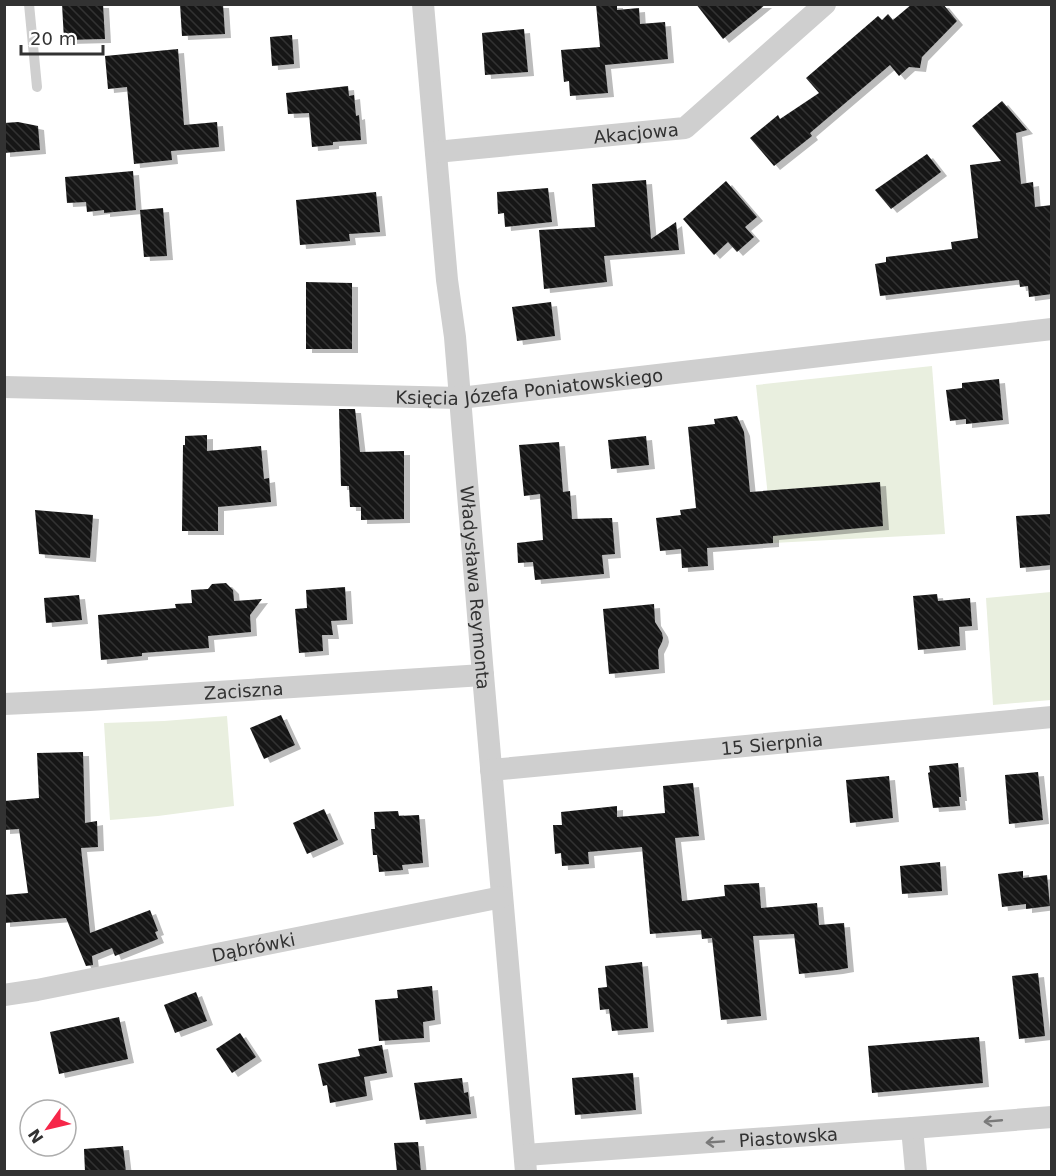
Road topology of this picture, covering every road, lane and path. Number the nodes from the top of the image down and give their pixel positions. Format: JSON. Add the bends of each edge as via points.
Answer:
{"nodes":[{"id":1,"x":29,"y":4,"type":"edge"},
{"id":2,"x":423,"y":4,"type":"edge"},
{"id":3,"x":825,"y":4,"type":"edge"},
{"id":4,"x":37,"y":87,"type":"dead end"},
{"id":5,"x":436,"y":152,"type":"junction"},
{"id":6,"x":1052,"y":328,"type":"edge"},
{"id":7,"x":4,"y":387,"type":"edge"},
{"id":8,"x":460,"y":398,"type":"junction"},
{"id":9,"x":483,"y":675,"type":"junction"},
{"id":10,"x":4,"y":704,"type":"edge"},
{"id":11,"x":1052,"y":717,"type":"edge"},
{"id":12,"x":491,"y":770,"type":"junction"},
{"id":13,"x":502,"y":897,"type":"junction"},
{"id":14,"x":4,"y":995,"type":"edge"},
{"id":15,"x":1052,"y":1116,"type":"edge"},
{"id":16,"x":912,"y":1128,"type":"junction"},
{"id":17,"x":526,"y":1163,"type":"edge"},
{"id":18,"x":916,"y":1172,"type":"edge"}],
"edges":[{"from":1,"to":4,"type":"lane"},
{"from":2,"to":5,"type":"street","name":"Władysława Reymonta"},
{"from":3,"to":5,"type":"street","name":"Akacjowa","via":[[685,128]]},
{"from":5,"to":8,"type":"street","name":"Władysława Reymonta"},
{"from":6,"to":8,"type":"street","name":"Księcia Józefa Poniatowskiego"},
{"from":7,"to":8,"type":"street","name":"Księcia Józefa Poniatowskiego"},
{"from":8,"to":9,"type":"street","name":"Władysława Reymonta"},
{"from":9,"to":10,"type":"street","name":"Zaciszna"},
{"from":9,"to":12,"type":"street","name":"Władysława Reymonta"},
{"from":11,"to":12,"type":"street","name":"15 Sierpnia"},
{"from":12,"to":13,"type":"street","name":"Władysława Reymonta"},
{"from":13,"to":14,"type":"street","name":"Dąbrówki"},
{"from":13,"to":17,"type":"street","name":"Władysława Reymonta"},
{"from":15,"to":16,"type":"street","name":"Piastowska","one_way":true},
{"from":16,"to":17,"type":"street","name":"Piastowska","one_way":true},
{"from":16,"to":18,"type":"street"}]}
